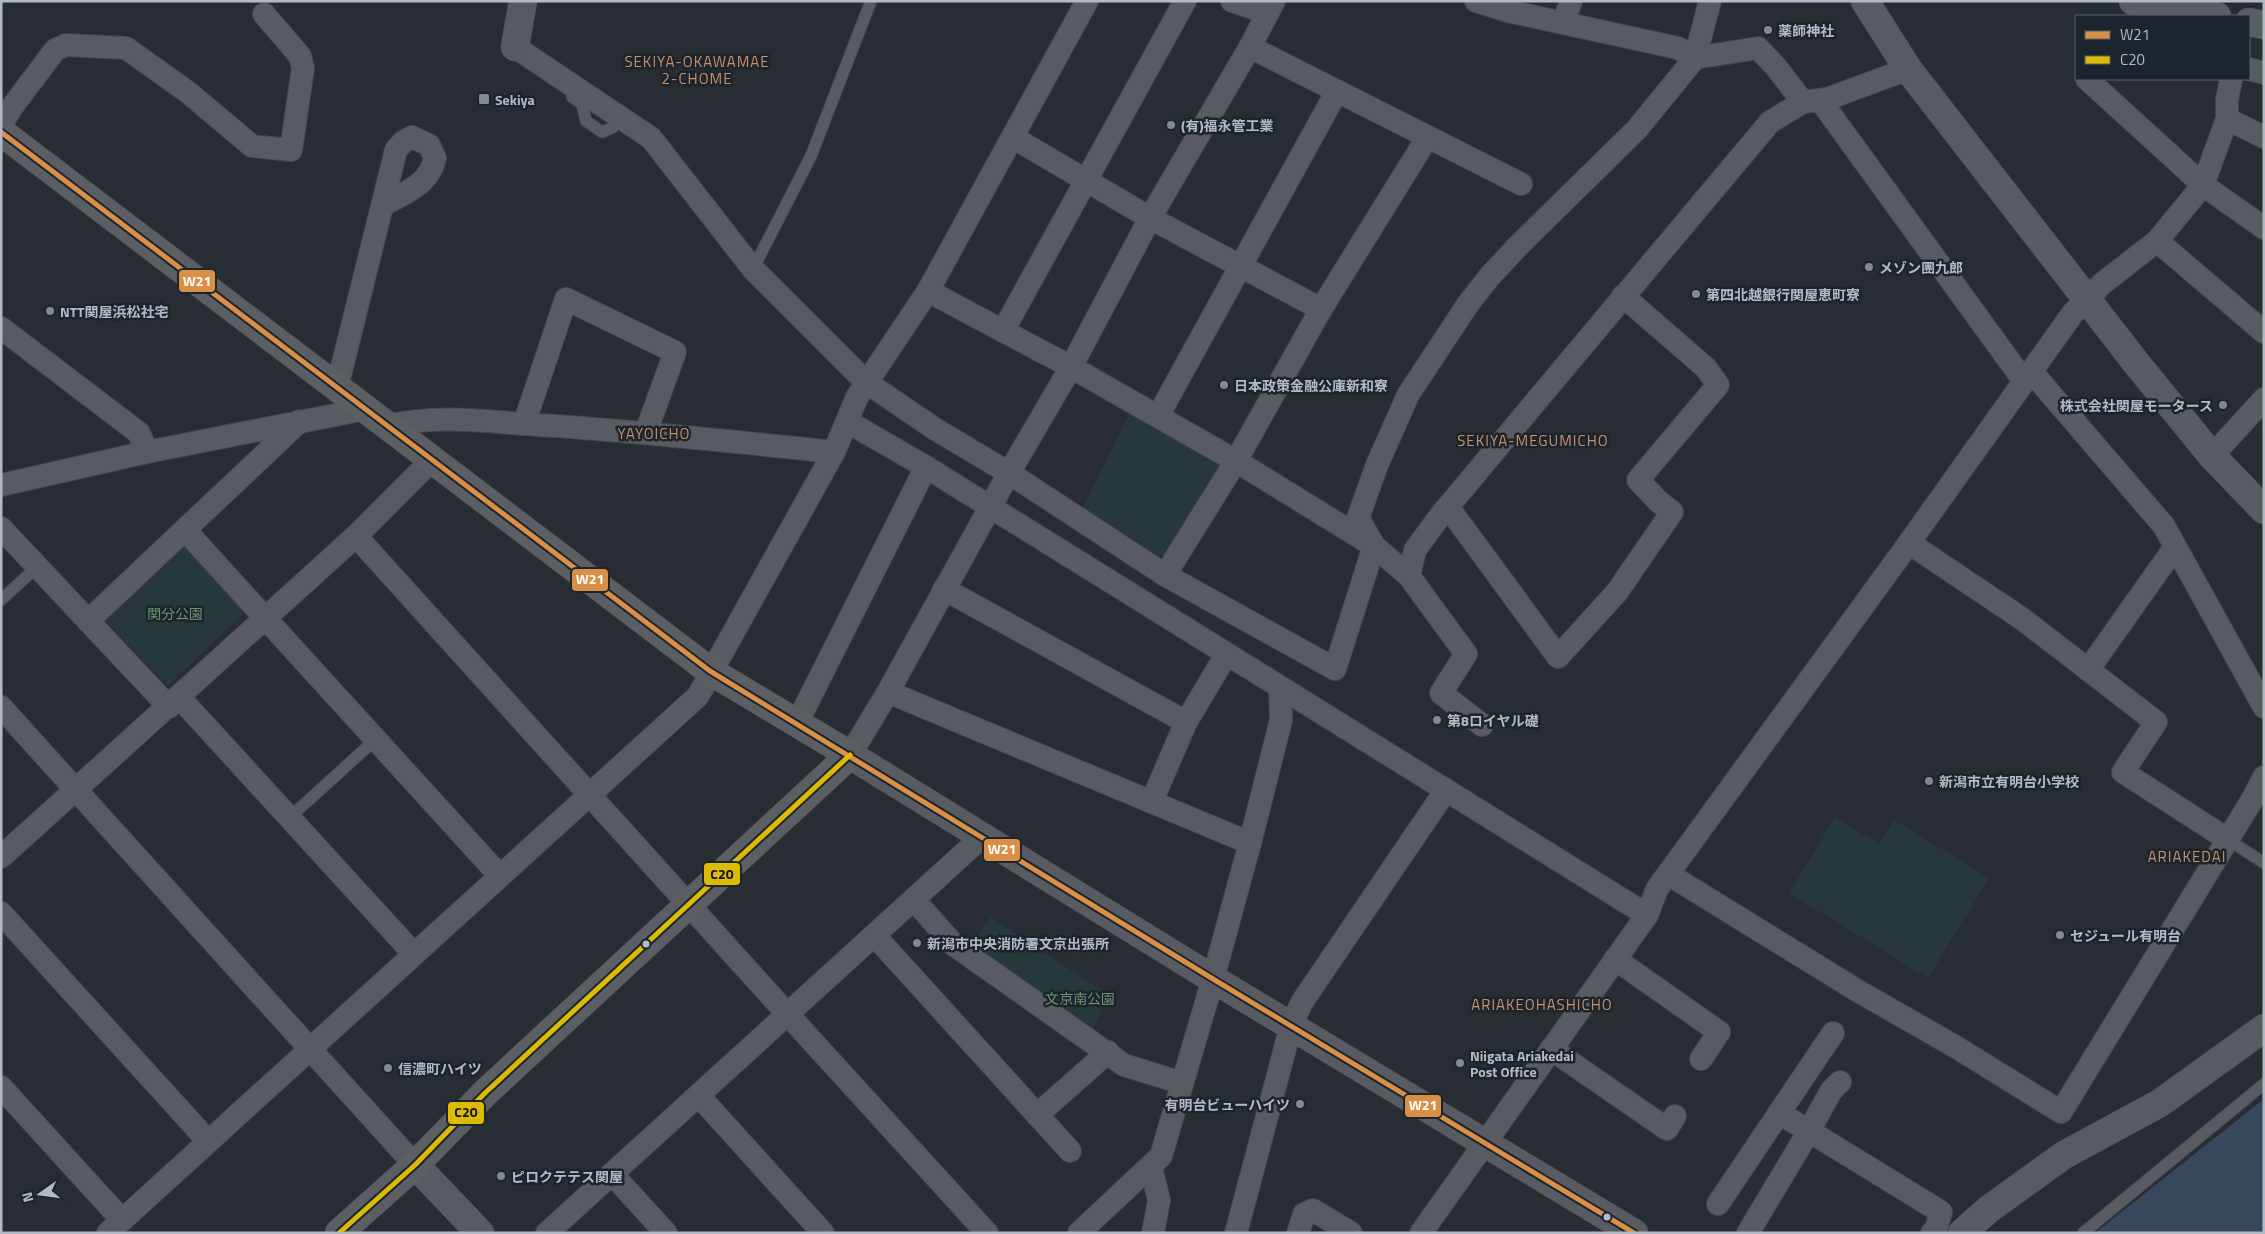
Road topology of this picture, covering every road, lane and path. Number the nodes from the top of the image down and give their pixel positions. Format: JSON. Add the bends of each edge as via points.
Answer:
{"nodes":[{"id":1,"x":523,"y":1,"type":"edge"},
{"id":2,"x":872,"y":1,"type":"edge"},
{"id":3,"x":1087,"y":1,"type":"edge"},
{"id":4,"x":1185,"y":1,"type":"edge"},
{"id":5,"x":1232,"y":1,"type":"edge"},
{"id":6,"x":1476,"y":1,"type":"edge"},
{"id":7,"x":1571,"y":1,"type":"edge"},
{"id":8,"x":1710,"y":1,"type":"edge"},
{"id":9,"x":1865,"y":1,"type":"edge"},
{"id":10,"x":2133,"y":1,"type":"edge"},
{"id":11,"x":1271,"y":7,"type":"edge"},
{"id":12,"x":264,"y":14,"type":"dead end"},
{"id":13,"x":2211,"y":15,"type":"edge"},
{"id":14,"x":2250,"y":22,"type":"edge"},
{"id":15,"x":1563,"y":23,"type":"junction"},
{"id":16,"x":2264,"y":24,"type":"edge"},
{"id":17,"x":514,"y":47,"type":"joint"},
{"id":18,"x":1250,"y":47,"type":"junction"},
{"id":19,"x":1695,"y":58,"type":"junction"},
{"id":20,"x":1908,"y":69,"type":"junction"},
{"id":21,"x":2250,"y":69,"type":"edge"},
{"id":22,"x":2264,"y":73,"type":"edge"},
{"id":23,"x":2087,"y":80,"type":"edge"},
{"id":24,"x":2231,"y":80,"type":"edge"},
{"id":25,"x":1337,"y":91,"type":"junction"},
{"id":26,"x":1811,"y":101,"type":"junction"},
{"id":27,"x":2227,"y":119,"type":"junction"},
{"id":28,"x":1,"y":125,"type":"edge"},
{"id":29,"x":1,"y":132,"type":"edge"},
{"id":30,"x":2264,"y":137,"type":"edge"},
{"id":31,"x":1014,"y":138,"type":"junction"},
{"id":32,"x":1427,"y":138,"type":"junction"},
{"id":33,"x":1087,"y":181,"type":"junction"},
{"id":34,"x":1521,"y":184,"type":"dead end"},
{"id":35,"x":2203,"y":184,"type":"junction"},
{"id":36,"x":383,"y":205,"type":"dead end"},
{"id":37,"x":1150,"y":218,"type":"junction"},
{"id":38,"x":2264,"y":228,"type":"edge"},
{"id":39,"x":2157,"y":241,"type":"junction"},
{"id":40,"x":1240,"y":266,"type":"junction"},
{"id":41,"x":754,"y":269,"type":"junction"},
{"id":42,"x":928,"y":291,"type":"junction"},
{"id":43,"x":1623,"y":296,"type":"junction"},
{"id":44,"x":2086,"y":298,"type":"junction"},
{"id":45,"x":1321,"y":310,"type":"junction"},
{"id":46,"x":1,"y":328,"type":"edge"},
{"id":47,"x":1003,"y":331,"type":"junction"},
{"id":48,"x":2264,"y":332,"type":"edge"},
{"id":49,"x":1071,"y":367,"type":"junction"},
{"id":50,"x":2028,"y":376,"type":"junction"},
{"id":51,"x":866,"y":382,"type":"junction"},
{"id":52,"x":337,"y":387,"type":"junction"},
{"id":53,"x":2264,"y":399,"type":"edge"},
{"id":54,"x":366,"y":409,"type":"junction"},
{"id":55,"x":1158,"y":416,"type":"junction"},
{"id":56,"x":300,"y":421,"type":"junction"},
{"id":57,"x":848,"y":422,"type":"junction"},
{"id":58,"x":524,"y":424,"type":"junction"},
{"id":59,"x":388,"y":426,"type":"junction"},
{"id":60,"x":646,"y":432,"type":"junction"},
{"id":61,"x":147,"y":452,"type":"junction"},
{"id":62,"x":834,"y":452,"type":"junction"},
{"id":63,"x":2212,"y":456,"type":"junction"},
{"id":64,"x":432,"y":460,"type":"junction"},
{"id":65,"x":1236,"y":461,"type":"junction"},
{"id":66,"x":926,"y":467,"type":"junction"},
{"id":67,"x":1009,"y":473,"type":"junction"},
{"id":68,"x":5,"y":480,"type":"edge"},
{"id":69,"x":1448,"y":507,"type":"junction"},
{"id":70,"x":989,"y":508,"type":"junction"},
{"id":71,"x":2264,"y":510,"type":"edge"},
{"id":72,"x":1,"y":528,"type":"edge"},
{"id":73,"x":185,"y":530,"type":"junction"},
{"id":74,"x":356,"y":536,"type":"junction"},
{"id":75,"x":1910,"y":543,"type":"junction"},
{"id":76,"x":1374,"y":546,"type":"junction"},
{"id":77,"x":2175,"y":547,"type":"junction"},
{"id":78,"x":37,"y":567,"type":"junction"},
{"id":79,"x":1165,"y":575,"type":"junction"},
{"id":80,"x":1408,"y":576,"type":"junction"},
{"id":81,"x":944,"y":589,"type":"junction"},
{"id":82,"x":1,"y":600,"type":"edge"},
{"id":83,"x":265,"y":618,"type":"junction"},
{"id":84,"x":88,"y":621,"type":"junction"},
{"id":85,"x":1226,"y":655,"type":"junction"},
{"id":86,"x":2088,"y":670,"type":"junction"},
{"id":87,"x":710,"y":671,"type":"junction"},
{"id":88,"x":1280,"y":689,"type":"junction"},
{"id":89,"x":888,"y":692,"type":"junction"},
{"id":90,"x":174,"y":702,"type":"junction"},
{"id":91,"x":1,"y":707,"type":"edge"},
{"id":92,"x":2264,"y":708,"type":"edge"},
{"id":93,"x":1186,"y":722,"type":"junction"},
{"id":94,"x":797,"y":723,"type":"junction"},
{"id":95,"x":1482,"y":725,"type":"dead end"},
{"id":96,"x":376,"y":740,"type":"junction"},
{"id":97,"x":850,"y":755,"type":"junction"},
{"id":98,"x":2264,"y":777,"type":"edge"},
{"id":99,"x":75,"y":789,"type":"junction"},
{"id":100,"x":1446,"y":790,"type":"junction"},
{"id":101,"x":590,"y":794,"type":"junction"},
{"id":102,"x":1152,"y":801,"type":"junction"},
{"id":103,"x":289,"y":818,"type":"junction"},
{"id":104,"x":983,"y":836,"type":"junction"},
{"id":105,"x":2227,"y":839,"type":"junction"},
{"id":106,"x":1250,"y":843,"type":"junction"},
{"id":107,"x":1,"y":857,"type":"edge"},
{"id":108,"x":2264,"y":862,"type":"edge"},
{"id":109,"x":1668,"y":874,"type":"junction"},
{"id":110,"x":500,"y":876,"type":"junction"},
{"id":111,"x":914,"y":900,"type":"junction"},
{"id":112,"x":688,"y":904,"type":"junction"},
{"id":113,"x":1,"y":913,"type":"edge"},
{"id":114,"x":1647,"y":915,"type":"junction"},
{"id":115,"x":874,"y":936,"type":"junction"},
{"id":116,"x":414,"y":954,"type":"junction"},
{"id":117,"x":1615,"y":959,"type":"junction"},
{"id":118,"x":1213,"y":979,"type":"junction"},
{"id":119,"x":788,"y":1015,"type":"junction"},
{"id":120,"x":1291,"y":1026,"type":"junction"},
{"id":121,"x":2264,"y":1028,"type":"edge"},
{"id":122,"x":1833,"y":1033,"type":"dead end"},
{"id":123,"x":309,"y":1048,"type":"junction"},
{"id":124,"x":1551,"y":1049,"type":"junction"},
{"id":125,"x":1108,"y":1052,"type":"junction"},
{"id":126,"x":1701,"y":1059,"type":"dead end"},
{"id":127,"x":1840,"y":1082,"type":"dead end"},
{"id":128,"x":1182,"y":1083,"type":"junction"},
{"id":129,"x":2264,"y":1084,"type":"edge"},
{"id":130,"x":1,"y":1087,"type":"edge"},
{"id":131,"x":699,"y":1096,"type":"junction"},
{"id":132,"x":1779,"y":1113,"type":"junction"},
{"id":133,"x":1037,"y":1114,"type":"junction"},
{"id":134,"x":1675,"y":1116,"type":"dead end"},
{"id":135,"x":1809,"y":1131,"type":"junction"},
{"id":136,"x":208,"y":1141,"type":"junction"},
{"id":137,"x":1485,"y":1142,"type":"junction"},
{"id":138,"x":1070,"y":1151,"type":"dead end"},
{"id":139,"x":415,"y":1165,"type":"junction"},
{"id":140,"x":1151,"y":1167,"type":"junction"},
{"id":141,"x":612,"y":1174,"type":"junction"},
{"id":142,"x":1718,"y":1204,"type":"dead end"},
{"id":143,"x":115,"y":1226,"type":"edge"},
{"id":144,"x":339,"y":1233,"type":"edge"},
{"id":145,"x":480,"y":1233,"type":"edge"},
{"id":146,"x":547,"y":1233,"type":"edge"},
{"id":147,"x":666,"y":1233,"type":"edge"},
{"id":148,"x":823,"y":1233,"type":"edge"},
{"id":149,"x":987,"y":1233,"type":"edge"},
{"id":150,"x":1079,"y":1233,"type":"edge"},
{"id":151,"x":1153,"y":1233,"type":"edge"},
{"id":152,"x":1236,"y":1233,"type":"edge"},
{"id":153,"x":1298,"y":1233,"type":"edge"},
{"id":154,"x":1350,"y":1233,"type":"edge"},
{"id":155,"x":1421,"y":1233,"type":"edge"},
{"id":156,"x":1634,"y":1233,"type":"edge"},
{"id":157,"x":1748,"y":1233,"type":"edge"},
{"id":158,"x":1932,"y":1233,"type":"edge"},
{"id":159,"x":1962,"y":1233,"type":"edge"},
{"id":160,"x":2083,"y":1233,"type":"edge"}],
"edges":[{"from":1,"to":17,"type":"main road"},
{"from":2,"to":41,"type":"lane","via":[[811,156]]},
{"from":3,"to":31,"type":"street"},
{"from":4,"to":33,"type":"street"},
{"from":5,"to":11,"type":"street"},
{"from":6,"to":15,"type":"street"},
{"from":7,"to":15,"type":"street"},
{"from":8,"to":19,"type":"street"},
{"from":9,"to":20,"type":"street"},
{"from":10,"to":13,"type":"main road"},
{"from":11,"to":18,"type":"street"},
{"from":12,"to":28,"type":"street","via":[[300,56],[303,68],[291,150],[252,146],[188,93],[126,48],[66,45],[55,50]]},
{"from":14,"to":16,"type":"main road"},
{"from":15,"to":19,"type":"street","via":[[1678,48]]},
{"from":17,"to":41,"type":"street","via":[[652,138]]},
{"from":18,"to":25,"type":"street"},
{"from":18,"to":37,"type":"street"},
{"from":19,"to":26,"type":"street","via":[[1758,48]]},
{"from":19,"to":76,"type":"street","via":[[1637,129],[1490,276],[1414,386],[1377,466],[1358,518]]},
{"from":20,"to":26,"type":"street"},
{"from":20,"to":44,"type":"street"},
{"from":21,"to":22,"type":"street"},
{"from":23,"to":35,"type":"street"},
{"from":24,"to":27,"type":"street"},
{"from":25,"to":32,"type":"street"},
{"from":25,"to":40,"type":"street"},
{"from":26,"to":43,"type":"street","via":[[1770,122]]},
{"from":26,"to":50,"type":"street"},
{"from":27,"to":30,"type":"street"},
{"from":27,"to":35,"type":"street"},
{"from":29,"to":52,"type":"highway"},
{"from":31,"to":33,"type":"street"},
{"from":31,"to":42,"type":"street"},
{"from":32,"to":34,"type":"street"},
{"from":32,"to":45,"type":"street"},
{"from":33,"to":37,"type":"street"},
{"from":33,"to":47,"type":"street"},
{"from":35,"to":38,"type":"street"},
{"from":35,"to":39,"type":"street"},
{"from":36,"to":52,"type":"street"},
{"from":37,"to":40,"type":"street"},
{"from":37,"to":49,"type":"street"},
{"from":39,"to":44,"type":"street"},
{"from":39,"to":48,"type":"street"},
{"from":40,"to":45,"type":"street"},
{"from":40,"to":55,"type":"street"},
{"from":41,"to":51,"type":"street"},
{"from":42,"to":47,"type":"street"},
{"from":42,"to":51,"type":"street"},
{"from":43,"to":69,"type":"street"},
{"from":43,"to":69,"type":"street","via":[[1706,368],[1718,385],[1638,480],[1672,512],[1617,592],[1558,657]]},
{"from":44,"to":50,"type":"street"},
{"from":44,"to":63,"type":"street"},
{"from":45,"to":65,"type":"street"},
{"from":46,"to":61,"type":"street","via":[[139,433]]},
{"from":47,"to":49,"type":"street"},
{"from":49,"to":55,"type":"street"},
{"from":49,"to":67,"type":"street"},
{"from":50,"to":75,"type":"street"},
{"from":50,"to":77,"type":"street","via":[[2164,526]]},
{"from":51,"to":57,"type":"street","via":[[856,397]]},
{"from":51,"to":67,"type":"street","via":[[935,430]]},
{"from":52,"to":54,"type":"highway"},
{"from":53,"to":63,"type":"street"},
{"from":54,"to":56,"type":"street"},
{"from":54,"to":59,"type":"highway"},
{"from":55,"to":65,"type":"street"},
{"from":56,"to":61,"type":"street"},
{"from":56,"to":73,"type":"street"},
{"from":57,"to":62,"type":"street"},
{"from":57,"to":66,"type":"street"},
{"from":58,"to":59,"type":"street","via":[[412,420]]},
{"from":58,"to":60,"type":"street"},
{"from":58,"to":60,"type":"street","via":[[566,299],[675,352]]},
{"from":59,"to":64,"type":"highway"},
{"from":60,"to":62,"type":"street"},
{"from":61,"to":68,"type":"street"},
{"from":62,"to":87,"type":"street"},
{"from":63,"to":71,"type":"street"},
{"from":64,"to":74,"type":"street"},
{"from":64,"to":87,"type":"highway"},
{"from":65,"to":76,"type":"street"},
{"from":65,"to":79,"type":"street"},
{"from":66,"to":70,"type":"street"},
{"from":66,"to":94,"type":"street"},
{"from":67,"to":70,"type":"street"},
{"from":67,"to":79,"type":"street"},
{"from":69,"to":80,"type":"street","via":[[1415,550]]},
{"from":70,"to":81,"type":"street"},
{"from":70,"to":85,"type":"street"},
{"from":72,"to":78,"type":"street"},
{"from":73,"to":83,"type":"street"},
{"from":73,"to":84,"type":"street"},
{"from":74,"to":83,"type":"street"},
{"from":74,"to":101,"type":"street"},
{"from":75,"to":86,"type":"street","via":[[2021,618]]},
{"from":75,"to":109,"type":"street"},
{"from":76,"to":79,"type":"street","via":[[1336,669]]},
{"from":76,"to":80,"type":"street"},
{"from":77,"to":86,"type":"street"},
{"from":77,"to":92,"type":"street"},
{"from":78,"to":82,"type":"lane"},
{"from":78,"to":84,"type":"street"},
{"from":80,"to":95,"type":"street","via":[[1466,654],[1441,693]]},
{"from":81,"to":89,"type":"street"},
{"from":81,"to":93,"type":"street"},
{"from":83,"to":90,"type":"street"},
{"from":83,"to":96,"type":"street"},
{"from":84,"to":90,"type":"street"},
{"from":85,"to":88,"type":"street"},
{"from":85,"to":93,"type":"street"},
{"from":86,"to":105,"type":"street","via":[[2156,722],[2123,772]]},
{"from":87,"to":94,"type":"highway"},
{"from":87,"to":101,"type":"street","via":[[698,696]]},
{"from":88,"to":100,"type":"street"},
{"from":88,"to":106,"type":"street","via":[[1281,720]]},
{"from":89,"to":97,"type":"street"},
{"from":89,"to":102,"type":"street"},
{"from":90,"to":99,"type":"street"},
{"from":90,"to":103,"type":"street"},
{"from":91,"to":99,"type":"street"},
{"from":93,"to":102,"type":"street"},
{"from":94,"to":97,"type":"highway"},
{"from":96,"to":103,"type":"lane"},
{"from":96,"to":110,"type":"street"},
{"from":97,"to":104,"type":"street"},
{"from":97,"to":112,"type":"highway"},
{"from":98,"to":105,"type":"street"},
{"from":99,"to":107,"type":"street"},
{"from":99,"to":123,"type":"street"},
{"from":100,"to":114,"type":"street"},
{"from":100,"to":120,"type":"street","via":[[1302,1002]]},
{"from":101,"to":110,"type":"street"},
{"from":101,"to":112,"type":"street"},
{"from":102,"to":106,"type":"street"},
{"from":103,"to":116,"type":"street"},
{"from":104,"to":111,"type":"street"},
{"from":104,"to":118,"type":"street"},
{"from":105,"to":108,"type":"lane"},
{"from":105,"to":109,"type":"street","via":[[2061,1112]]},
{"from":106,"to":118,"type":"street"},
{"from":109,"to":114,"type":"street","via":[[1657,889]]},
{"from":110,"to":116,"type":"street"},
{"from":111,"to":115,"type":"street"},
{"from":111,"to":125,"type":"street","via":[[954,945]]},
{"from":112,"to":119,"type":"street"},
{"from":112,"to":139,"type":"highway","via":[[485,1093]]},
{"from":113,"to":136,"type":"street"},
{"from":114,"to":117,"type":"street"},
{"from":115,"to":119,"type":"street"},
{"from":115,"to":133,"type":"street"},
{"from":116,"to":123,"type":"street"},
{"from":117,"to":124,"type":"street"},
{"from":117,"to":126,"type":"street","via":[[1718,1032]]},
{"from":118,"to":120,"type":"street"},
{"from":118,"to":128,"type":"street"},
{"from":119,"to":131,"type":"street"},
{"from":119,"to":149,"type":"street"},
{"from":120,"to":137,"type":"street"},
{"from":120,"to":152,"type":"street"},
{"from":121,"to":159,"type":"street","via":[[2160,1103],[2064,1155],[1989,1209]]},
{"from":122,"to":132,"type":"street"},
{"from":123,"to":136,"type":"street"},
{"from":123,"to":139,"type":"street"},
{"from":124,"to":134,"type":"street","via":[[1667,1129]]},
{"from":124,"to":137,"type":"street"},
{"from":125,"to":128,"type":"street","via":[[1124,1065]]},
{"from":125,"to":133,"type":"street"},
{"from":127,"to":135,"type":"street"},
{"from":128,"to":140,"type":"street","via":[[1161,1156]]},
{"from":129,"to":160,"type":"lane"},
{"from":130,"to":143,"type":"street"},
{"from":131,"to":141,"type":"street"},
{"from":131,"to":148,"type":"street"},
{"from":132,"to":135,"type":"street"},
{"from":132,"to":142,"type":"street"},
{"from":133,"to":138,"type":"street"},
{"from":135,"to":157,"type":"street"},
{"from":135,"to":158,"type":"street","via":[[1940,1212]]},
{"from":136,"to":143,"type":"street"},
{"from":137,"to":155,"type":"street"},
{"from":137,"to":156,"type":"street"},
{"from":139,"to":144,"type":"highway"},
{"from":139,"to":145,"type":"street"},
{"from":140,"to":150,"type":"street"},
{"from":140,"to":151,"type":"street","via":[[1159,1200]]},
{"from":141,"to":146,"type":"street"},
{"from":141,"to":147,"type":"street"},
{"from":153,"to":154,"type":"street","via":[[1304,1214],[1313,1210]]}]}
